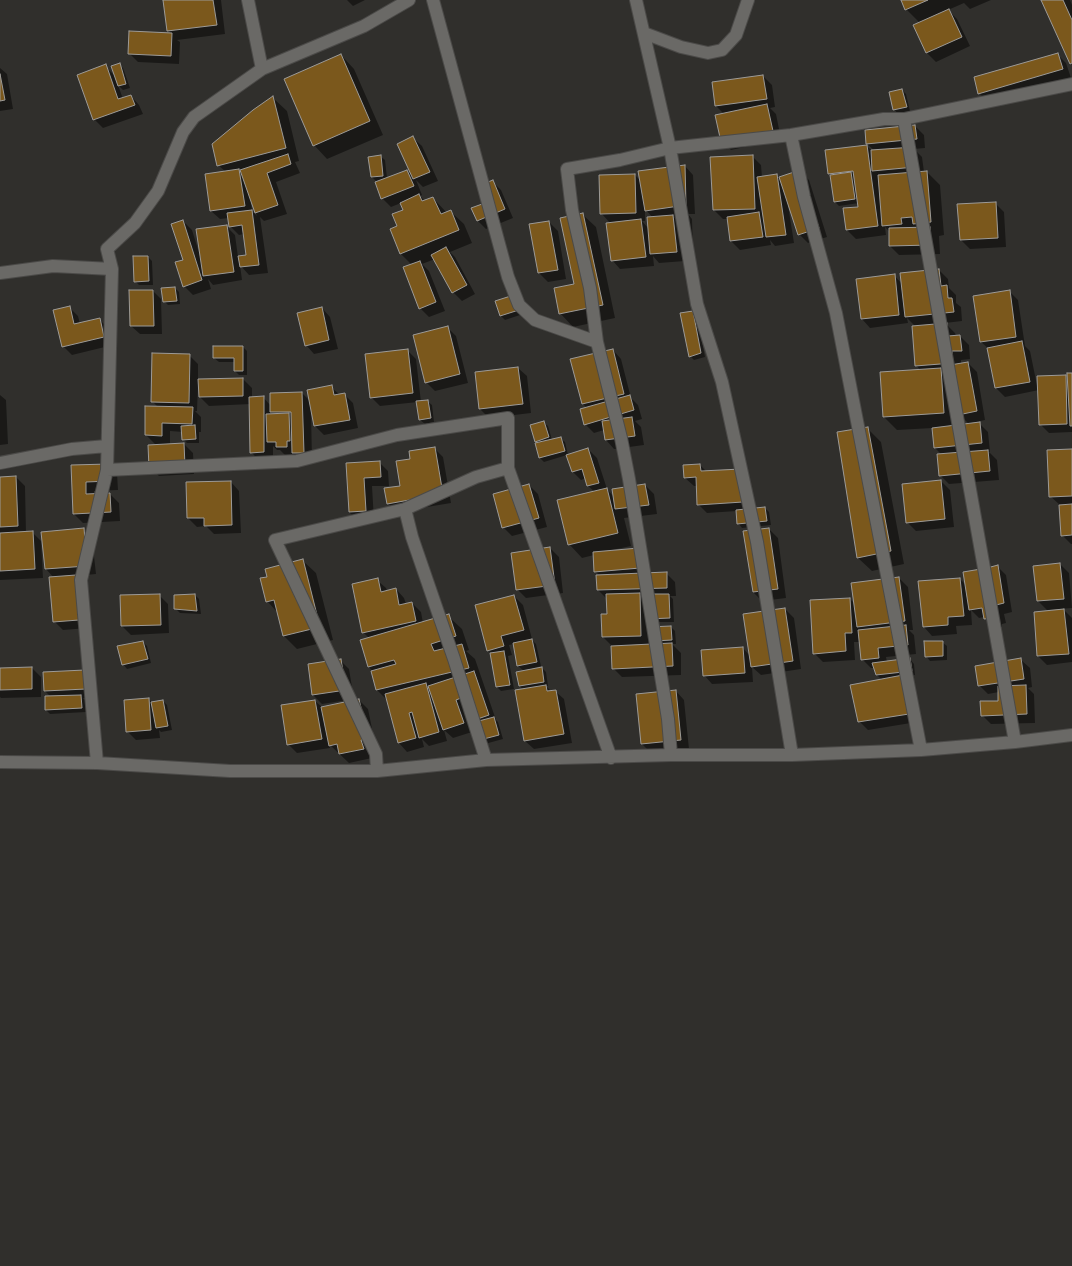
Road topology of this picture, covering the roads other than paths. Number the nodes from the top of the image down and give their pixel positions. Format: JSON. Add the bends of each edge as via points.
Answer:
{"nodes":[{"id":1,"x":248,"y":0,"type":"edge"},
{"id":2,"x":409,"y":0,"type":"edge"},
{"id":3,"x":433,"y":0,"type":"edge"},
{"id":4,"x":636,"y":0,"type":"edge"},
{"id":5,"x":748,"y":0,"type":"edge"},
{"id":6,"x":644,"y":33,"type":"junction"},
{"id":7,"x":262,"y":69,"type":"junction"},
{"id":8,"x":1072,"y":84,"type":"edge"},
{"id":9,"x":904,"y":119,"type":"junction"},
{"id":10,"x":791,"y":134,"type":"junction"},
{"id":11,"x":670,"y":148,"type":"junction"},
{"id":12,"x":112,"y":269,"type":"junction"},
{"id":13,"x":0,"y":273,"type":"edge"},
{"id":14,"x":597,"y":342,"type":"junction"},
{"id":15,"x":108,"y":446,"type":"junction"},
{"id":16,"x":0,"y":463,"type":"edge"},
{"id":17,"x":508,"y":468,"type":"junction"},
{"id":18,"x":107,"y":470,"type":"junction"},
{"id":19,"x":405,"y":509,"type":"junction"},
{"id":20,"x":1072,"y":735,"type":"edge"},
{"id":21,"x":1015,"y":742,"type":"junction"},
{"id":22,"x":921,"y":750,"type":"junction"},
{"id":23,"x":671,"y":756,"type":"junction"},
{"id":24,"x":792,"y":756,"type":"junction"},
{"id":25,"x":611,"y":758,"type":"junction"},
{"id":26,"x":486,"y":760,"type":"junction"},
{"id":27,"x":0,"y":762,"type":"edge"},
{"id":28,"x":97,"y":763,"type":"junction"},
{"id":29,"x":377,"y":771,"type":"junction"}],
"edges":[{"from":1,"to":7,"type":"street"},
{"from":2,"to":7,"type":"street","via":[[364,26]]},
{"from":3,"to":14,"type":"street","via":[[508,277],[519,305],[535,320]]},
{"from":4,"to":6,"type":"street"},
{"from":5,"to":6,"type":"street","via":[[736,35],[722,50],[708,53],[681,47]]},
{"from":6,"to":11,"type":"street"},
{"from":7,"to":12,"type":"street","via":[[194,117],[183,132],[158,191],[135,223],[107,249]]},
{"from":8,"to":9,"type":"street"},
{"from":9,"to":10,"type":"street","via":[[884,119]]},
{"from":9,"to":21,"type":"street"},
{"from":10,"to":11,"type":"street"},
{"from":10,"to":22,"type":"street","via":[[804,197],[836,313]]},
{"from":11,"to":14,"type":"street","via":[[567,169],[572,210],[590,288]]},
{"from":11,"to":24,"type":"street","via":[[697,304],[722,382],[757,542]]},
{"from":12,"to":13,"type":"street","via":[[53,266]]},
{"from":12,"to":15,"type":"street"},
{"from":14,"to":23,"type":"street","via":[[629,479],[668,719]]},
{"from":15,"to":16,"type":"street","via":[[72,449]]},
{"from":15,"to":18,"type":"street"},
{"from":17,"to":18,"type":"street","via":[[508,418],[397,435],[298,461]]},
{"from":17,"to":19,"type":"street","via":[[476,477]]},
{"from":17,"to":25,"type":"street"},
{"from":18,"to":28,"type":"street","via":[[81,580]]},
{"from":19,"to":26,"type":"street"},
{"from":19,"to":29,"type":"street","via":[[275,540],[376,754]]},
{"from":20,"to":21,"type":"street"},
{"from":21,"to":22,"type":"street"},
{"from":22,"to":24,"type":"street"},
{"from":23,"to":24,"type":"street"},
{"from":23,"to":25,"type":"street"},
{"from":25,"to":26,"type":"street"},
{"from":26,"to":29,"type":"street"},
{"from":27,"to":28,"type":"street"},
{"from":28,"to":29,"type":"street","via":[[230,771]]}]}
